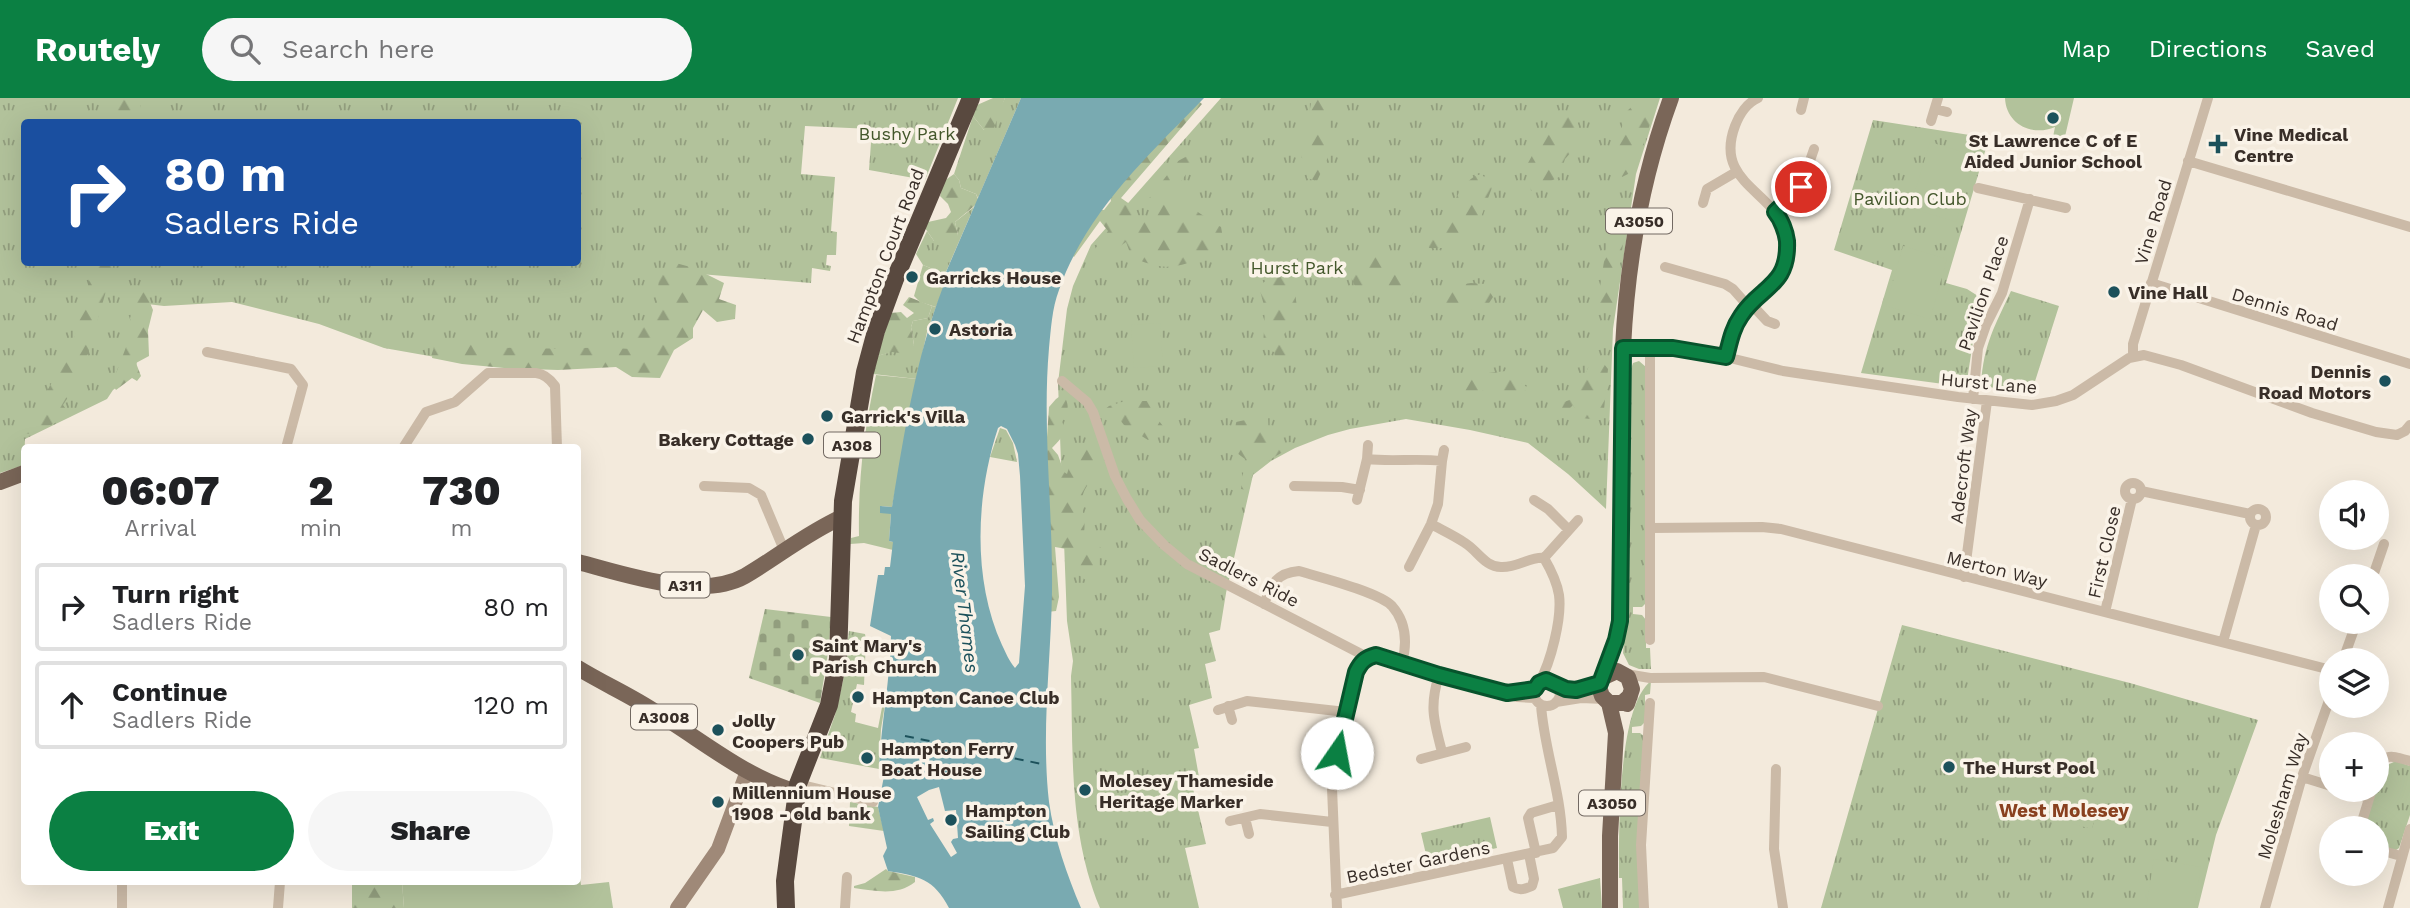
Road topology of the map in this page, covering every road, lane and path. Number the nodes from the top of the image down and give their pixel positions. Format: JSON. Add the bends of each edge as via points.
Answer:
{"nodes":[{"id":1,"x":971,"y":98,"type":"edge"},
{"id":2,"x":1671,"y":98,"type":"edge"},
{"id":3,"x":1804,"y":98,"type":"edge"},
{"id":4,"x":1938,"y":98,"type":"edge"},
{"id":5,"x":2208,"y":98,"type":"edge"},
{"id":6,"x":1755,"y":99,"type":"edge"},
{"id":7,"x":1935,"y":109,"type":"junction"},
{"id":8,"x":1801,"y":110,"type":"dead end"},
{"id":9,"x":1947,"y":112,"type":"dead end"},
{"id":10,"x":1931,"y":121,"type":"dead end"},
{"id":11,"x":1814,"y":149,"type":"dead end"},
{"id":12,"x":2188,"y":160,"type":"junction"},
{"id":13,"x":1736,"y":172,"type":"junction"},
{"id":14,"x":1978,"y":188,"type":"dead end"},
{"id":15,"x":2030,"y":199,"type":"junction"},
{"id":16,"x":1703,"y":204,"type":"dead end"},
{"id":17,"x":2066,"y":208,"type":"dead end"},
{"id":18,"x":1775,"y":212,"type":"junction"},
{"id":19,"x":2410,"y":227,"type":"edge"},
{"id":20,"x":1665,"y":267,"type":"dead end"},
{"id":21,"x":2151,"y":283,"type":"junction"},
{"id":22,"x":1750,"y":306,"type":"junction"},
{"id":23,"x":1775,"y":324,"type":"dead end"},
{"id":24,"x":1623,"y":348,"type":"junction"},
{"id":25,"x":1650,"y":348,"type":"junction"},
{"id":26,"x":207,"y":352,"type":"dead end"},
{"id":27,"x":2133,"y":356,"type":"junction"},
{"id":28,"x":1726,"y":357,"type":"junction"},
{"id":29,"x":2410,"y":364,"type":"edge"},
{"id":30,"x":1062,"y":381,"type":"dead end"},
{"id":31,"x":1973,"y":399,"type":"junction"},
{"id":32,"x":1987,"y":401,"type":"junction"},
{"id":33,"x":2410,"y":425,"type":"edge"},
{"id":34,"x":287,"y":444,"type":"edge"},
{"id":35,"x":406,"y":444,"type":"edge"},
{"id":36,"x":557,"y":444,"type":"edge"},
{"id":37,"x":1368,"y":445,"type":"dead end"},
{"id":38,"x":1444,"y":450,"type":"dead end"},
{"id":39,"x":1367,"y":459,"type":"junction"},
{"id":40,"x":1442,"y":461,"type":"junction"},
{"id":41,"x":21,"y":474,"type":"edge"},
{"id":42,"x":0,"y":482,"type":"edge"},
{"id":43,"x":704,"y":485,"type":"dead end"},
{"id":44,"x":1293,"y":486,"type":"dead end"},
{"id":45,"x":1534,"y":500,"type":"dead end"},
{"id":46,"x":842,"y":517,"type":"junction"},
{"id":47,"x":1577,"y":520,"type":"dead end"},
{"id":48,"x":1431,"y":524,"type":"junction"},
{"id":49,"x":1651,"y":527,"type":"junction"},
{"id":50,"x":1569,"y":530,"type":"junction"},
{"id":51,"x":784,"y":550,"type":"junction"},
{"id":52,"x":1544,"y":558,"type":"junction"},
{"id":53,"x":581,"y":563,"type":"edge"},
{"id":54,"x":1409,"y":567,"type":"dead end"},
{"id":55,"x":1964,"y":577,"type":"junction"},
{"id":56,"x":1264,"y":604,"type":"junction"},
{"id":57,"x":2105,"y":612,"type":"junction"},
{"id":58,"x":1616,"y":640,"type":"junction"},
{"id":59,"x":1650,"y":640,"type":"dead end"},
{"id":60,"x":2222,"y":642,"type":"junction"},
{"id":61,"x":1550,"y":654,"type":"junction"},
{"id":62,"x":1367,"y":657,"type":"junction"},
{"id":63,"x":1402,"y":663,"type":"junction"},
{"id":64,"x":2319,"y":667,"type":"edge"},
{"id":65,"x":581,"y":670,"type":"edge"},
{"id":66,"x":1439,"y":675,"type":"junction"},
{"id":67,"x":1650,"y":678,"type":"junction"},
{"id":68,"x":1602,"y":680,"type":"junction"},
{"id":69,"x":1627,"y":683,"type":"junction"},
{"id":70,"x":1555,"y":684,"type":"junction"},
{"id":71,"x":1543,"y":697,"type":"junction"},
{"id":72,"x":1607,"y":701,"type":"junction"},
{"id":73,"x":1650,"y":703,"type":"dead end"},
{"id":74,"x":1878,"y":706,"type":"dead end"},
{"id":75,"x":1346,"y":712,"type":"junction"},
{"id":76,"x":2323,"y":718,"type":"edge"},
{"id":77,"x":1232,"y":720,"type":"dead end"},
{"id":78,"x":1616,"y":733,"type":"junction"},
{"id":79,"x":1466,"y":747,"type":"dead end"},
{"id":80,"x":1442,"y":752,"type":"junction"},
{"id":81,"x":2389,"y":756,"type":"edge"},
{"id":82,"x":1421,"y":759,"type":"dead end"},
{"id":83,"x":2410,"y":761,"type":"edge"},
{"id":84,"x":1776,"y":769,"type":"dead end"},
{"id":85,"x":747,"y":771,"type":"junction"},
{"id":86,"x":2302,"y":777,"type":"junction"},
{"id":87,"x":2319,"y":782,"type":"edge"},
{"id":88,"x":798,"y":788,"type":"junction"},
{"id":89,"x":873,"y":802,"type":"dead end"},
{"id":90,"x":1558,"y":805,"type":"junction"},
{"id":91,"x":1245,"y":818,"type":"junction"},
{"id":92,"x":1230,"y":821,"type":"dead end"},
{"id":93,"x":1332,"y":822,"type":"junction"},
{"id":94,"x":2410,"y":829,"type":"edge"},
{"id":95,"x":1249,"y":834,"type":"dead end"},
{"id":96,"x":2389,"y":853,"type":"edge"},
{"id":97,"x":1532,"y":854,"type":"junction"},
{"id":98,"x":2401,"y":856,"type":"junction"},
{"id":99,"x":1507,"y":859,"type":"junction"},
{"id":100,"x":846,"y":877,"type":"dead end"},
{"id":101,"x":122,"y":885,"type":"edge"},
{"id":102,"x":280,"y":885,"type":"edge"},
{"id":103,"x":1335,"y":895,"type":"junction"},
{"id":104,"x":122,"y":908,"type":"edge"},
{"id":105,"x":278,"y":908,"type":"edge"},
{"id":106,"x":677,"y":908,"type":"edge"},
{"id":107,"x":786,"y":908,"type":"edge"},
{"id":108,"x":845,"y":908,"type":"edge"},
{"id":109,"x":1337,"y":908,"type":"edge"},
{"id":110,"x":1610,"y":908,"type":"edge"},
{"id":111,"x":1644,"y":908,"type":"edge"},
{"id":112,"x":1783,"y":908,"type":"edge"},
{"id":113,"x":2265,"y":908,"type":"edge"},
{"id":114,"x":2388,"y":908,"type":"edge"}],
"edges":[{"from":1,"to":46,"type":"highway","name":"Hampton Court Road","number":"A308","via":[[876,331],[858,408]]},
{"from":2,"to":24,"type":"main road","number":"A3050","via":[[1647,175]]},
{"from":3,"to":8,"type":"street"},
{"from":4,"to":7,"type":"street"},
{"from":5,"to":12,"type":"street","name":"Vine Road"},
{"from":6,"to":13,"type":"street","via":[[1733,131],[1730,146]]},
{"from":7,"to":9,"type":"street"},
{"from":7,"to":10,"type":"street"},
{"from":11,"to":18,"type":"street","via":[[1801,187]]},
{"from":12,"to":19,"type":"street"},
{"from":12,"to":21,"type":"street","name":"Vine Road"},
{"from":13,"to":16,"type":"street","via":[[1707,189]]},
{"from":13,"to":18,"type":"street"},
{"from":14,"to":15,"type":"street"},
{"from":15,"to":17,"type":"street"},
{"from":15,"to":31,"type":"street","name":"Pavilion Place","via":[[2001,293],[1978,348]]},
{"from":18,"to":22,"type":"street","via":[[1787,237],[1787,256],[1775,283]]},
{"from":20,"to":22,"type":"street","via":[[1725,284]]},
{"from":21,"to":27,"type":"street","name":"Vine Road"},
{"from":21,"to":29,"type":"street","name":"Dennis Road"},
{"from":22,"to":23,"type":"street"},
{"from":22,"to":28,"type":"street","via":[[1732,333]]},
{"from":24,"to":25,"type":"street","name":"Hurst Lane"},
{"from":24,"to":58,"type":"main road","number":"A3050","via":[[1622,570]]},
{"from":25,"to":28,"type":"street","name":"Hurst Lane"},
{"from":25,"to":49,"type":"street"},
{"from":26,"to":34,"type":"street","via":[[291,369],[303,385]]},
{"from":27,"to":32,"type":"street","name":"Hurst Lane","via":[[2056,401],[2032,405]]},
{"from":27,"to":33,"type":"street","via":[[2181,365],[2376,432],[2397,435]]},
{"from":28,"to":31,"type":"street","name":"Hurst Lane","via":[[1783,371]]},
{"from":30,"to":56,"type":"street","name":"Sadlers Ride","via":[[1093,412],[1115,476],[1140,520],[1187,564]]},
{"from":31,"to":32,"type":"street","name":"Hurst Lane"},
{"from":32,"to":55,"type":"street","name":"Adecroft Way"},
{"from":35,"to":36,"type":"street","via":[[426,412],[455,402],[488,373],[542,374],[555,386]]},
{"from":37,"to":39,"type":"street"},
{"from":38,"to":40,"type":"street"},
{"from":39,"to":40,"type":"street"},
{"from":39,"to":44,"type":"street","via":[[1359,495],[1331,486]]},
{"from":40,"to":48,"type":"street"},
{"from":41,"to":42,"type":"main road"},
{"from":43,"to":51,"type":"street","via":[[755,490]]},
{"from":45,"to":50,"type":"street"},
{"from":46,"to":51,"type":"main road","number":"A311"},
{"from":46,"to":88,"type":"highway","number":"A308","via":[[836,675]]},
{"from":47,"to":50,"type":"street"},
{"from":48,"to":52,"type":"street","via":[[1468,544],[1496,567]]},
{"from":48,"to":54,"type":"street"},
{"from":49,"to":55,"type":"street","name":"Merton Way","via":[[1771,527]]},
{"from":49,"to":59,"type":"street"},
{"from":50,"to":52,"type":"street"},
{"from":51,"to":53,"type":"main road","number":"A311","via":[[745,577],[717,586],[630,576]]},
{"from":52,"to":61,"type":"street","via":[[1560,606]]},
{"from":55,"to":57,"type":"street","name":"Merton Way"},
{"from":56,"to":62,"type":"street","name":"Sadlers Ride"},
{"from":56,"to":63,"type":"street","via":[[1277,578],[1299,571],[1380,598],[1392,606],[1406,636]]},
{"from":57,"to":60,"type":"street","name":"Merton Way"},
{"from":57,"to":60,"type":"street","name":"First Close","via":[[2132,499],[2141,491],[2250,514],[2256,524]]},
{"from":58,"to":68,"type":"main road","number":"A3050"},
{"from":58,"to":69,"type":"main road","number":"A3050"},
{"from":60,"to":64,"type":"street","name":"Merton Way"},
{"from":61,"to":70,"type":"street"},
{"from":61,"to":71,"type":"street","name":"Bedster Gardens"},
{"from":62,"to":63,"type":"street","name":"Sadlers Ride"},
{"from":62,"to":75,"type":"street","via":[[1356,672]]},
{"from":63,"to":66,"type":"street","name":"Sadlers Ride"},
{"from":65,"to":85,"type":"main road","number":"A3008","via":[[659,713]]},
{"from":66,"to":71,"type":"street","name":"Sadlers Ride","via":[[1507,693]]},
{"from":66,"to":80,"type":"street","via":[[1432,703]]},
{"from":67,"to":69,"type":"street"},
{"from":67,"to":69,"type":"street"},
{"from":67,"to":74,"type":"street","via":[[1764,677]]},
{"from":68,"to":69,"type":"main road","via":[[1612,671]]},
{"from":68,"to":70,"type":"street","via":[[1576,690]]},
{"from":68,"to":72,"type":"main road","via":[[1600,692]]},
{"from":69,"to":72,"type":"main road","via":[[1622,703]]},
{"from":69,"to":78,"type":"main road","number":"A3050"},
{"from":70,"to":71,"type":"street","via":[[1559,692]]},
{"from":70,"to":71,"type":"street","via":[[1546,680]]},
{"from":71,"to":72,"type":"street","name":"Sadlers Ride"},
{"from":71,"to":90,"type":"street","name":"Bedster Gardens","via":[[1543,726]]},
{"from":72,"to":78,"type":"main road","number":"A3050"},
{"from":73,"to":111,"type":"street","via":[[1642,845]]},
{"from":75,"to":77,"type":"street","via":[[1247,701],[1223,708]]},
{"from":75,"to":93,"type":"street","via":[[1333,773]]},
{"from":76,"to":86,"type":"street","name":"Molesham Way"},
{"from":78,"to":110,"type":"main road","number":"A3050"},
{"from":79,"to":80,"type":"street"},
{"from":80,"to":82,"type":"street"},
{"from":81,"to":83,"type":"street"},
{"from":84,"to":112,"type":"street","via":[[1774,849]]},
{"from":85,"to":88,"type":"main road","number":"A3008","via":[[772,785]]},
{"from":85,"to":106,"type":"street","via":[[718,849]]},
{"from":86,"to":87,"type":"street"},
{"from":86,"to":113,"type":"street","name":"Molesham Way"},
{"from":88,"to":89,"type":"street"},
{"from":88,"to":107,"type":"highway","number":"A308","via":[[785,881]]},
{"from":90,"to":97,"type":"street","name":"Bedster Gardens","via":[[1562,837],[1553,848]]},
{"from":90,"to":97,"type":"street","name":"Bedster Gardens","via":[[1528,818]]},
{"from":91,"to":92,"type":"street"},
{"from":91,"to":93,"type":"street","via":[[1260,814]]},
{"from":91,"to":95,"type":"street"},
{"from":93,"to":103,"type":"street"},
{"from":94,"to":98,"type":"street"},
{"from":96,"to":98,"type":"street"},
{"from":97,"to":99,"type":"street","name":"Bedster Gardens"},
{"from":97,"to":99,"type":"street","name":"Bedster Gardens","via":[[1534,879],[1526,889],[1513,887]]},
{"from":98,"to":114,"type":"street"},
{"from":99,"to":103,"type":"street","name":"Bedster Gardens"},
{"from":100,"to":108,"type":"street"},
{"from":101,"to":104,"type":"street"},
{"from":102,"to":105,"type":"street"},
{"from":103,"to":109,"type":"street"}]}
